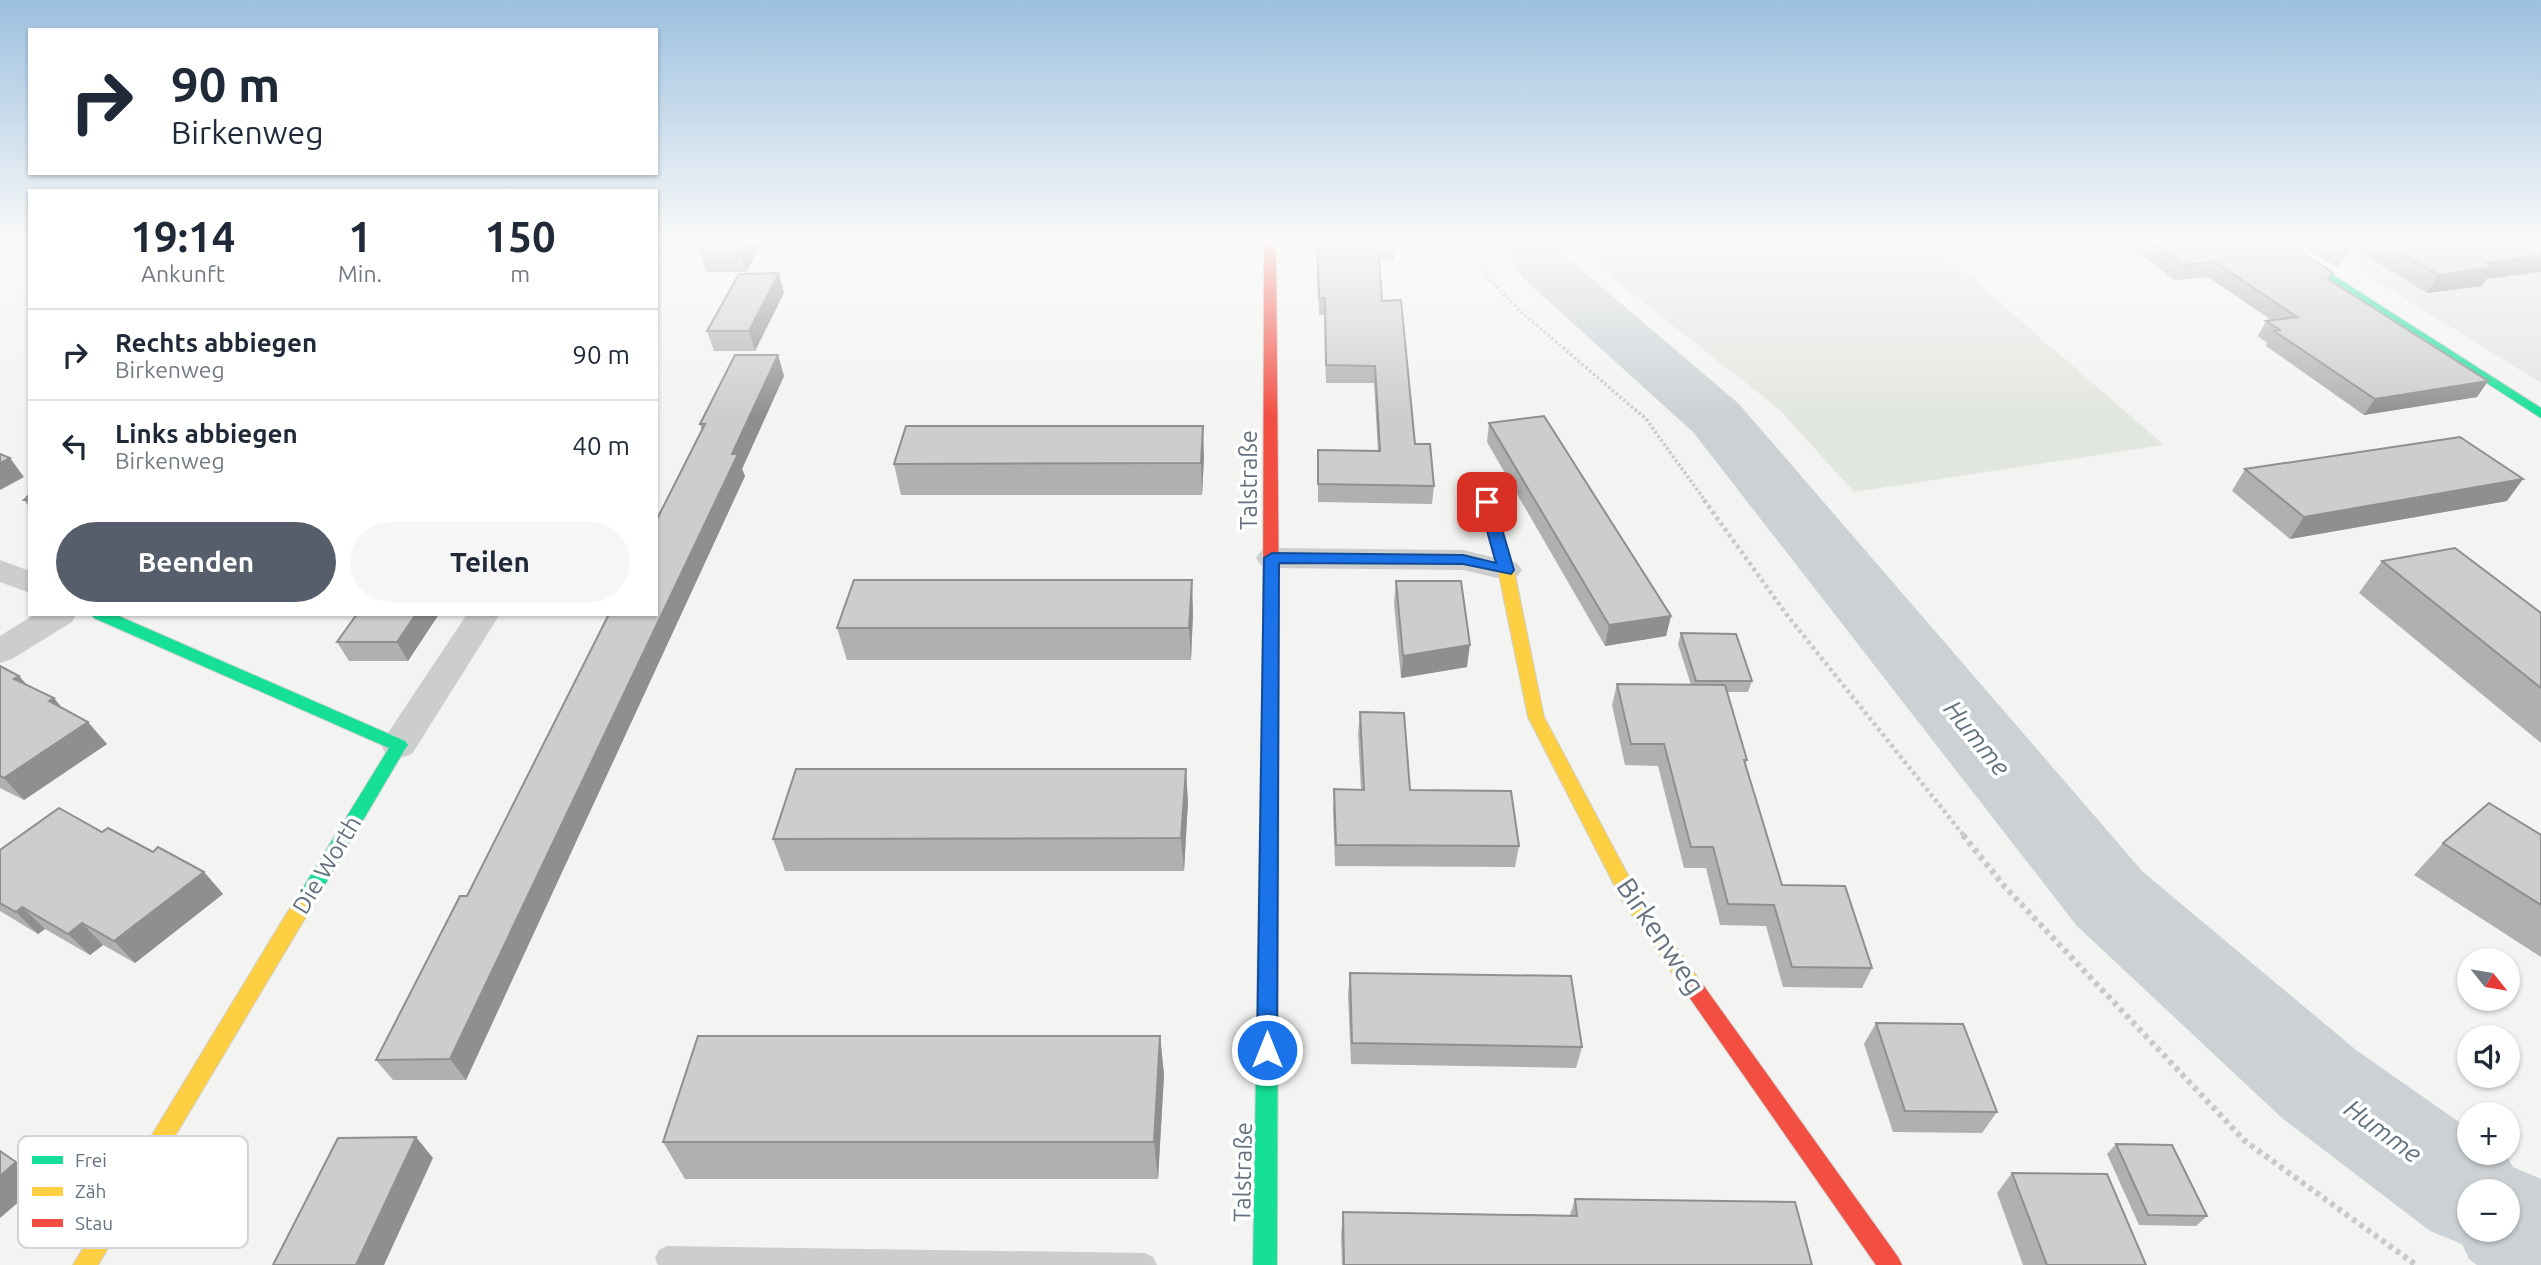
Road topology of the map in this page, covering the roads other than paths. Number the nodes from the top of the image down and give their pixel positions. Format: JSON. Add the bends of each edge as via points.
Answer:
{"nodes":[{"id":1,"x":1270,"y":299,"type":"edge"},
{"id":2,"x":2362,"y":299,"type":"edge"},
{"id":3,"x":2541,"y":414,"type":"edge"},
{"id":4,"x":1480,"y":479,"type":"dead end"},
{"id":5,"x":1272,"y":558,"type":"junction"},
{"id":6,"x":0,"y":570,"type":"edge"},
{"id":7,"x":1506,"y":570,"type":"junction"},
{"id":8,"x":28,"y":582,"type":"edge"},
{"id":9,"x":57,"y":616,"type":"edge"},
{"id":10,"x":104,"y":616,"type":"edge"},
{"id":11,"x":483,"y":616,"type":"edge"},
{"id":12,"x":0,"y":651,"type":"edge"},
{"id":13,"x":400,"y":745,"type":"junction"},
{"id":14,"x":163,"y":1136,"type":"edge"},
{"id":15,"x":95,"y":1248,"type":"edge"},
{"id":16,"x":667,"y":1258,"type":"dead end"},
{"id":17,"x":85,"y":1265,"type":"edge"},
{"id":18,"x":1145,"y":1265,"type":"edge"},
{"id":19,"x":1265,"y":1265,"type":"edge"},
{"id":20,"x":1891,"y":1265,"type":"edge"}],
"edges":[{"from":1,"to":5,"type":"street","name":"Talstraße"},
{"from":2,"to":3,"type":"street"},
{"from":4,"to":7,"type":"street","name":"Birkenweg"},
{"from":5,"to":7,"type":"street","via":[[1463,559]]},
{"from":5,"to":19,"type":"street","name":"Talstraße"},
{"from":6,"to":8,"type":"street"},
{"from":7,"to":20,"type":"street","name":"Birkenweg","via":[[1536,717],[1631,899]]},
{"from":9,"to":12,"type":"street"},
{"from":10,"to":13,"type":"street"},
{"from":11,"to":13,"type":"street"},
{"from":13,"to":14,"type":"street","name":"Die Worth"},
{"from":15,"to":17,"type":"street","name":"Die Worth"},
{"from":16,"to":18,"type":"lane"}]}
